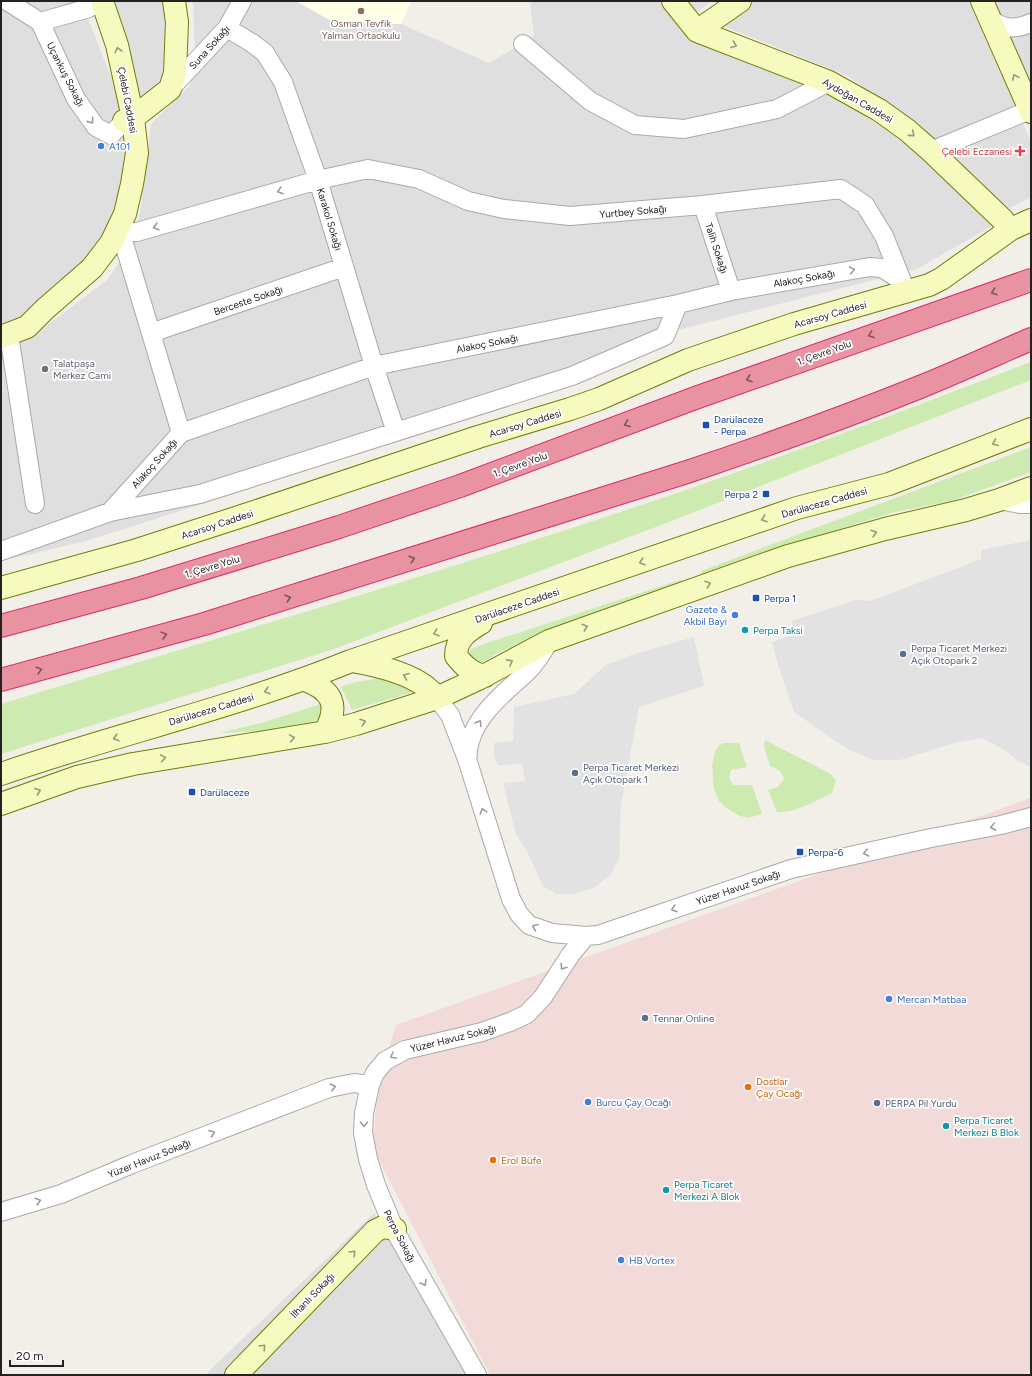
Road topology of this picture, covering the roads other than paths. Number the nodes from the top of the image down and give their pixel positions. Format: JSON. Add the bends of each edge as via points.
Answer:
{"nodes":[{"id":1,"x":7,"y":1,"type":"edge"},
{"id":2,"x":174,"y":1,"type":"edge"},
{"id":3,"x":242,"y":1,"type":"edge"},
{"id":4,"x":673,"y":1,"type":"edge"},
{"id":5,"x":740,"y":1,"type":"edge"},
{"id":6,"x":92,"y":3,"type":"edge"},
{"id":7,"x":986,"y":10,"type":"edge"},
{"id":8,"x":40,"y":22,"type":"junction"},
{"id":9,"x":1031,"y":23,"type":"edge"},
{"id":10,"x":228,"y":28,"type":"junction"},
{"id":11,"x":697,"y":31,"type":"junction"},
{"id":12,"x":523,"y":44,"type":"dead end"},
{"id":13,"x":829,"y":82,"type":"junction"},
{"id":14,"x":170,"y":89,"type":"junction"},
{"id":15,"x":1030,"y":111,"type":"edge"},
{"id":16,"x":129,"y":120,"type":"junction"},
{"id":17,"x":931,"y":151,"type":"junction"},
{"id":18,"x":318,"y":180,"type":"junction"},
{"id":19,"x":703,"y":205,"type":"junction"},
{"id":20,"x":1031,"y":207,"type":"edge"},
{"id":21,"x":1003,"y":220,"type":"junction"},
{"id":22,"x":1031,"y":220,"type":"edge"},
{"id":23,"x":114,"y":225,"type":"junction"},
{"id":24,"x":344,"y":267,"type":"junction"},
{"id":25,"x":1031,"y":280,"type":"edge"},
{"id":26,"x":904,"y":287,"type":"junction"},
{"id":27,"x":731,"y":291,"type":"junction"},
{"id":28,"x":678,"y":304,"type":"junction"},
{"id":29,"x":4,"y":332,"type":"edge"},
{"id":30,"x":151,"y":334,"type":"junction"},
{"id":31,"x":1031,"y":340,"type":"edge"},
{"id":32,"x":374,"y":366,"type":"junction"},
{"id":33,"x":1031,"y":429,"type":"edge"},
{"id":34,"x":396,"y":432,"type":"junction"},
{"id":35,"x":181,"y":433,"type":"junction"},
{"id":36,"x":1031,"y":488,"type":"edge"},
{"id":37,"x":998,"y":500,"type":"junction"},
{"id":38,"x":35,"y":504,"type":"dead end"},
{"id":39,"x":1031,"y":504,"type":"edge"},
{"id":40,"x":110,"y":512,"type":"junction"},
{"id":41,"x":1,"y":551,"type":"edge"},
{"id":42,"x":1,"y":576,"type":"edge"},
{"id":43,"x":1,"y":588,"type":"edge"},
{"id":44,"x":499,"y":611,"type":"junction"},
{"id":45,"x":1,"y":626,"type":"edge"},
{"id":46,"x":549,"y":641,"type":"junction"},
{"id":47,"x":351,"y":661,"type":"junction"},
{"id":48,"x":484,"y":676,"type":"junction"},
{"id":49,"x":1,"y":680,"type":"edge"},
{"id":50,"x":305,"y":680,"type":"junction"},
{"id":51,"x":437,"y":698,"type":"junction"},
{"id":52,"x":325,"y":732,"type":"junction"},
{"id":53,"x":467,"y":759,"type":"junction"},
{"id":54,"x":1,"y":774,"type":"edge"},
{"id":55,"x":1,"y":804,"type":"edge"},
{"id":56,"x":1031,"y":817,"type":"edge"},
{"id":57,"x":586,"y":936,"type":"junction"},
{"id":58,"x":370,"y":1085,"type":"junction"},
{"id":59,"x":1,"y":1212,"type":"edge"},
{"id":60,"x":395,"y":1229,"type":"junction"},
{"id":61,"x":236,"y":1375,"type":"edge"},
{"id":62,"x":477,"y":1375,"type":"edge"}],
"edges":[{"from":1,"to":8,"type":"street"},
{"from":2,"to":14,"type":"main road","via":[[177,22],[175,73]]},
{"from":3,"to":10,"type":"street","name":"Suna Sokağı"},
{"from":4,"to":11,"type":"main road"},
{"from":5,"to":11,"type":"main road"},
{"from":6,"to":8,"type":"street"},
{"from":6,"to":16,"type":"main road","name":"Çelebi Caddesi"},
{"from":7,"to":9,"type":"street","via":[[998,25],[1010,28]]},
{"from":15,"to":7,"type":"main road","one_way":true},
{"from":8,"to":16,"type":"street","name":"Uçankuş Sokağı","one_way":true,"via":[[76,99],[96,127],[111,135]]},
{"from":10,"to":14,"type":"street","name":"Suna Sokağı"},
{"from":10,"to":18,"type":"street","name":"Karakol Sokağı","via":[[265,53],[284,82]]},
{"from":11,"to":13,"type":"main road","name":"Aydoğan Caddesi","one_way":true},
{"from":12,"to":13,"type":"street","via":[[590,101],[636,125],[684,129],[777,109]]},
{"from":13,"to":17,"type":"main road","name":"Aydoğan Caddesi","one_way":true,"via":[[879,110]]},
{"from":14,"to":16,"type":"main road"},
{"from":15,"to":17,"type":"street"},
{"from":16,"to":23,"type":"main road","name":"Çelebi Caddesi"},
{"from":17,"to":21,"type":"main road","name":"Aydoğan Caddesi"},
{"from":18,"to":19,"type":"street","name":"Yurtbey Sokağı","via":[[368,169],[419,179],[468,201],[504,209],[570,216]]},
{"from":18,"to":23,"type":"street","name":"Yurtbey Sokağı","one_way":true,"via":[[137,232],[126,232]]},
{"from":18,"to":24,"type":"street","name":"Karakol Sokağı"},
{"from":19,"to":26,"type":"street","name":"Yurtbey Sokağı","via":[[841,188],[865,205],[884,236]]},
{"from":19,"to":27,"type":"street","name":"Talih Sokağı"},
{"from":20,"to":21,"type":"main road","name":"Acarsoy Caddesi"},
{"from":21,"to":26,"type":"main road","name":"Acarsoy Caddesi","via":[[936,268],[912,278]]},
{"from":22,"to":26,"type":"main road","name":"Acarsoy Caddesi","via":[[1011,228],[941,279]]},
{"from":23,"to":29,"type":"main road","name":"Çelebi Caddesi","via":[[111,243],[92,268],[27,327]]},
{"from":23,"to":30,"type":"street"},
{"from":24,"to":30,"type":"street","name":"Berceste Sokağı"},
{"from":24,"to":32,"type":"street","name":"Karakol Sokağı"},
{"from":25,"to":45,"type":"highway","name":"1. Çevre Yolu","one_way":true,"via":[[698,397],[460,486],[339,527],[141,588]]},
{"from":27,"to":26,"type":"street","name":"Alakoç Sokağı","one_way":true,"via":[[870,267],[882,268]]},
{"from":26,"to":42,"type":"main road","name":"Acarsoy Caddesi","via":[[863,294],[774,318],[584,390],[397,451],[282,492]]},
{"from":26,"to":43,"type":"main road","name":"Acarsoy Caddesi","via":[[688,360],[570,409],[137,550]]},
{"from":27,"to":28,"type":"street","name":"Alakoç Sokağı"},
{"from":28,"to":32,"type":"street","name":"Alakoç Sokağı"},
{"from":28,"to":34,"type":"street","via":[[665,336],[572,376]]},
{"from":29,"to":38,"type":"street"},
{"from":30,"to":35,"type":"street"},
{"from":49,"to":31,"type":"highway","one_way":true,"via":[[219,620],[701,468],[921,387]]},
{"from":32,"to":34,"type":"street","name":"Karakol Sokağı"},
{"from":32,"to":35,"type":"street","name":"Alakoç Sokağı"},
{"from":33,"to":44,"type":"main road","name":"Darülaceze Caddesi","one_way":true,"via":[[889,484],[797,508]]},
{"from":34,"to":40,"type":"street","via":[[200,494]]},
{"from":35,"to":40,"type":"street","name":"Alakoç Sokağı"},
{"from":36,"to":37,"type":"main road"},
{"from":37,"to":39,"type":"street"},
{"from":46,"to":37,"type":"main road","one_way":true,"via":[[788,556]]},
{"from":40,"to":41,"type":"street"},
{"from":44,"to":47,"type":"main road","name":"Darülaceze Caddesi","one_way":true},
{"from":44,"to":48,"type":"main road","via":[[463,636],[456,649],[456,656],[464,666]]},
{"from":48,"to":46,"type":"main road","one_way":true},
{"from":53,"to":46,"type":"street","one_way":true,"via":[[470,740],[484,716],[528,670]]},
{"from":47,"to":50,"type":"main road","name":"Darülaceze Caddesi"},
{"from":51,"to":47,"type":"main road","one_way":true,"via":[[425,686],[405,675]]},
{"from":48,"to":51,"type":"main road"},
{"from":50,"to":52,"type":"main road","via":[[329,693],[333,705],[332,715]]},
{"from":50,"to":54,"type":"main road","name":"Darülaceze Caddesi","one_way":true},
{"from":52,"to":51,"type":"main road","one_way":true},
{"from":51,"to":53,"type":"street","via":[[450,715]]},
{"from":55,"to":52,"type":"main road","one_way":true,"via":[[70,780],[133,764]]},
{"from":57,"to":53,"type":"street","one_way":true,"via":[[552,933],[529,925],[519,914],[511,899]]},
{"from":56,"to":57,"type":"street","name":"Yüzer Havuz Sokağı","one_way":true,"via":[[791,869],[598,935]]},
{"from":57,"to":58,"type":"street","name":"Yüzer Havuz Sokağı","one_way":true,"via":[[543,997],[527,1014],[482,1032],[405,1050],[385,1061],[375,1073]]},
{"from":59,"to":58,"type":"street","name":"Yüzer Havuz Sokağı","one_way":true,"via":[[60,1194],[329,1088],[354,1083]]},
{"from":58,"to":60,"type":"street","name":"Perpa Sokağı","one_way":true,"via":[[364,1113],[368,1159]]},
{"from":61,"to":60,"type":"main road","name":"İlhanlı Sokağı","one_way":true,"via":[[375,1231],[384,1227]]},
{"from":60,"to":62,"type":"street","name":"Perpa Sokağı","one_way":true}]}
